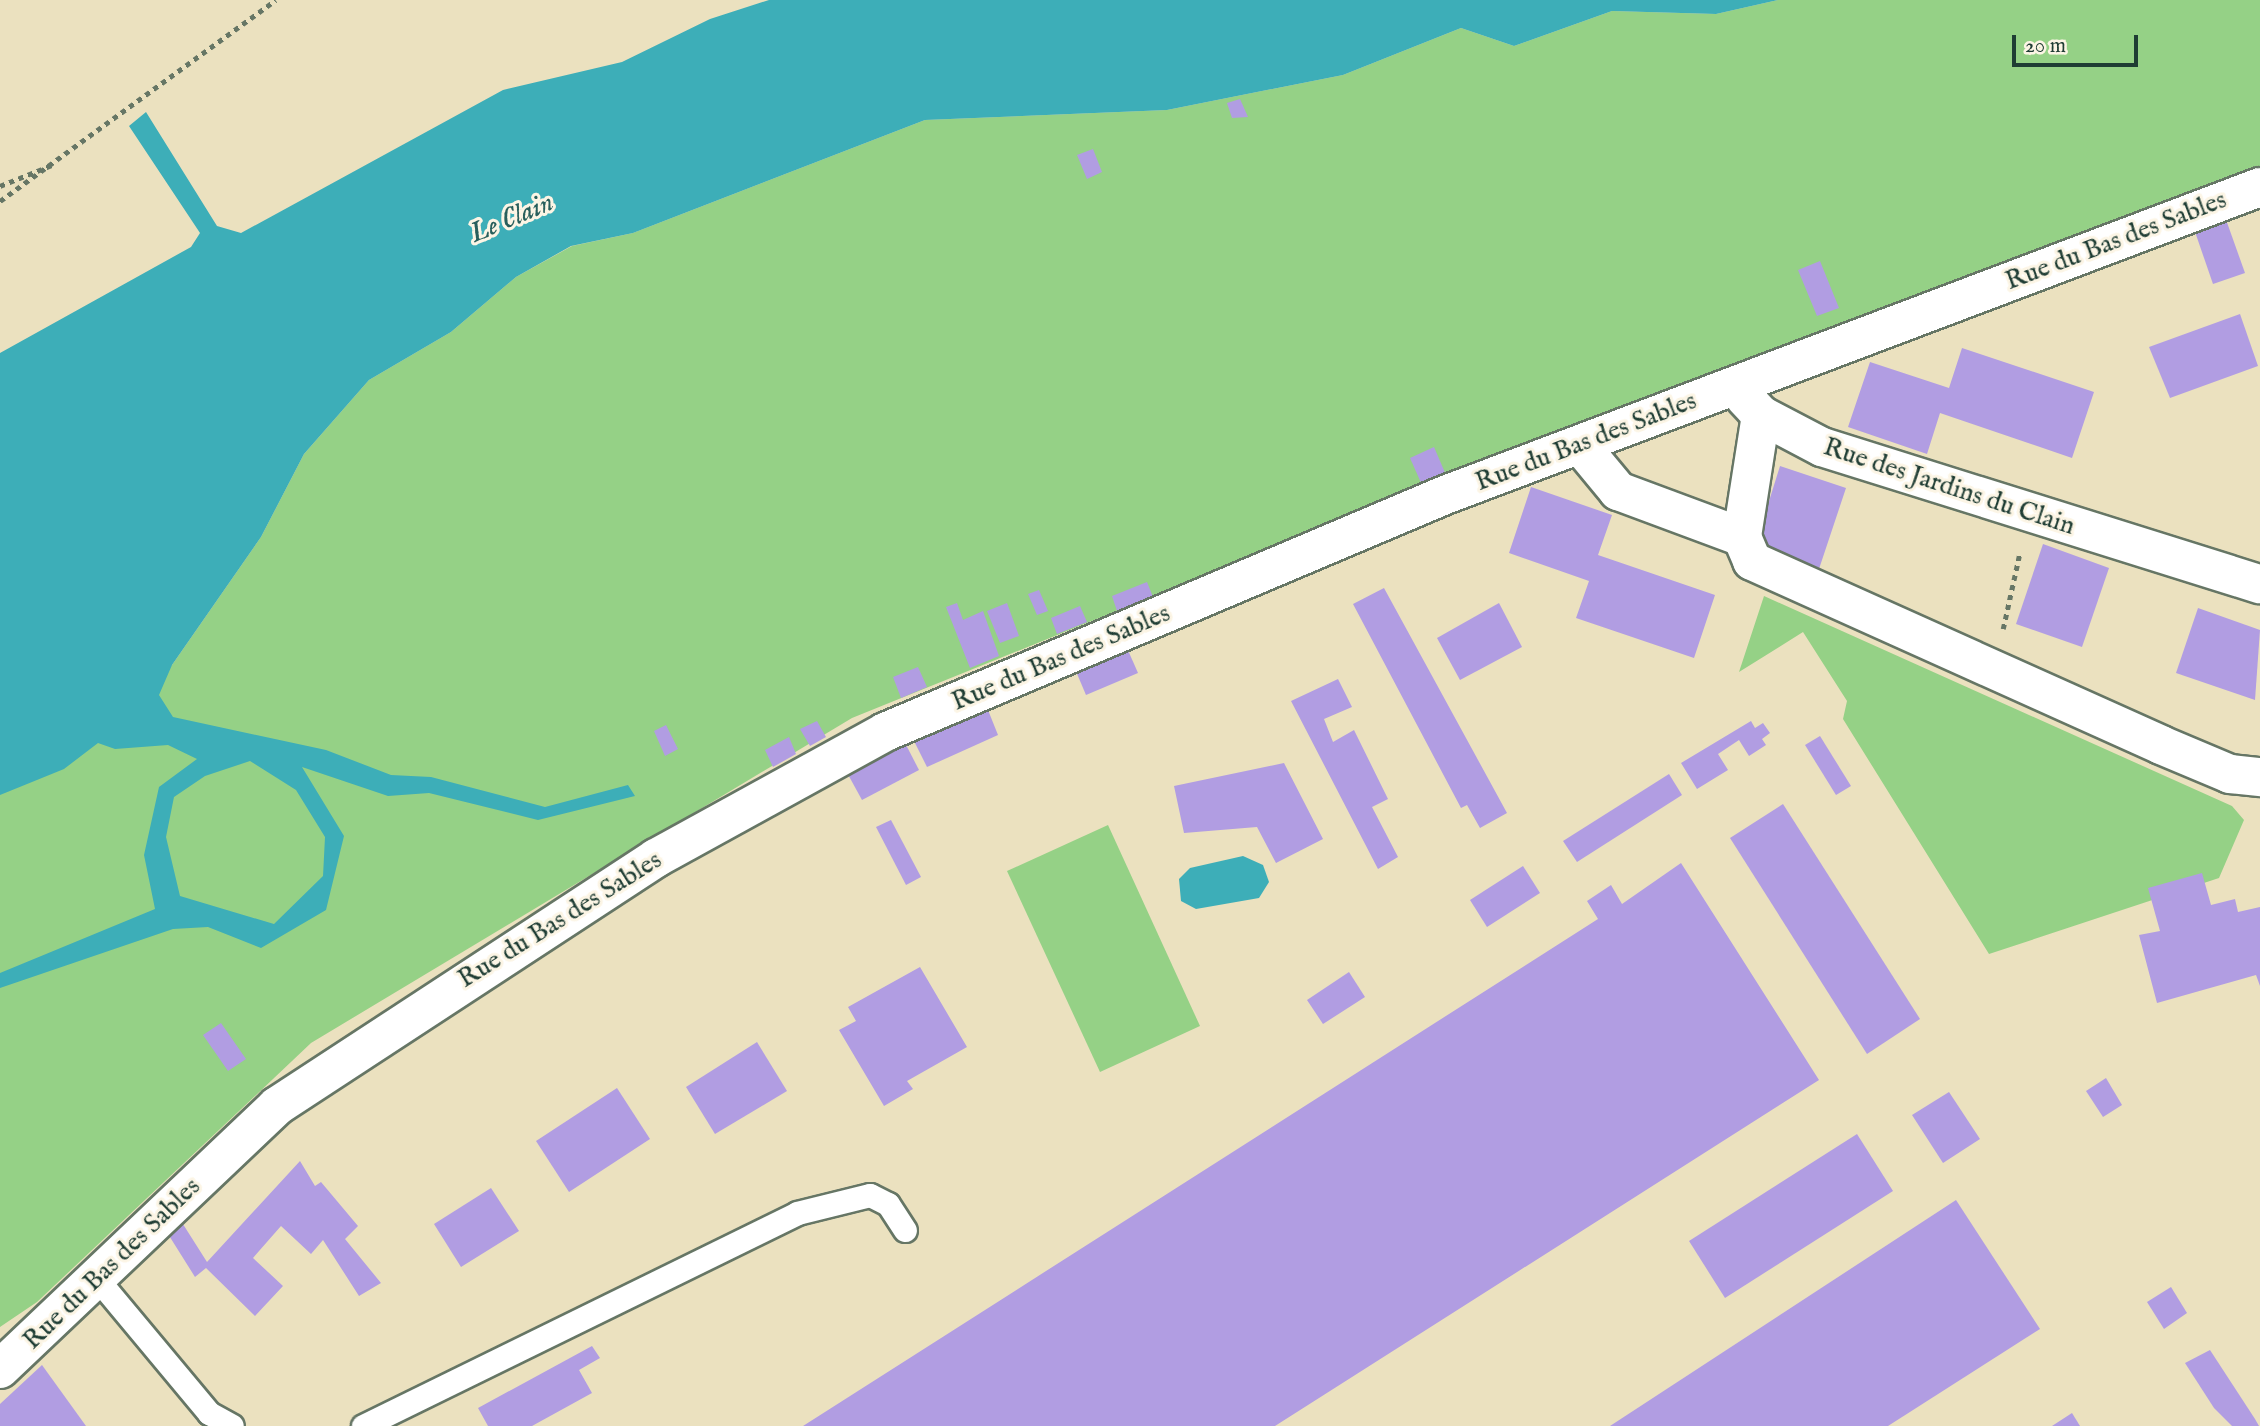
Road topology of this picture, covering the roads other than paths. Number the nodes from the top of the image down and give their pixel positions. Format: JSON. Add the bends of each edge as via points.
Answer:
{"nodes":[{"id":1,"x":2260,"y":187,"type":"edge"},
{"id":2,"x":1736,"y":385,"type":"junction"},
{"id":3,"x":1761,"y":415,"type":"junction"},
{"id":4,"x":1580,"y":444,"type":"junction"},
{"id":5,"x":1742,"y":537,"type":"junction"},
{"id":6,"x":2260,"y":584,"type":"edge"},
{"id":7,"x":2260,"y":777,"type":"edge"},
{"id":8,"x":905,"y":1230,"type":"dead end"},
{"id":9,"x":99,"y":1281,"type":"junction"},
{"id":10,"x":0,"y":1369,"type":"edge"},
{"id":11,"x":232,"y":1426,"type":"edge"},
{"id":12,"x":363,"y":1426,"type":"edge"}],
"edges":[{"from":1,"to":2,"type":"street","name":"Rue du Bas des Sables"},
{"from":2,"to":3,"type":"street"},
{"from":2,"to":4,"type":"street","name":"Rue du Bas des Sables"},
{"from":3,"to":5,"type":"street"},
{"from":3,"to":6,"type":"street","name":"Rue des Jardins du Clain","via":[[1822,447]]},
{"from":4,"to":5,"type":"street","via":[[1619,491]]},
{"from":4,"to":9,"type":"street","name":"Rue du Bas des Sables","via":[[885,732],[656,858],[277,1106]]},
{"from":5,"to":7,"type":"street","via":[[1752,561],[1791,580],[2207,764]]},
{"from":8,"to":12,"type":"lane","via":[[888,1204],[870,1195],[797,1213]]},
{"from":9,"to":10,"type":"street","name":"Rue du Bas des Sables"},
{"from":9,"to":11,"type":"lane","via":[[209,1413]]}]}
